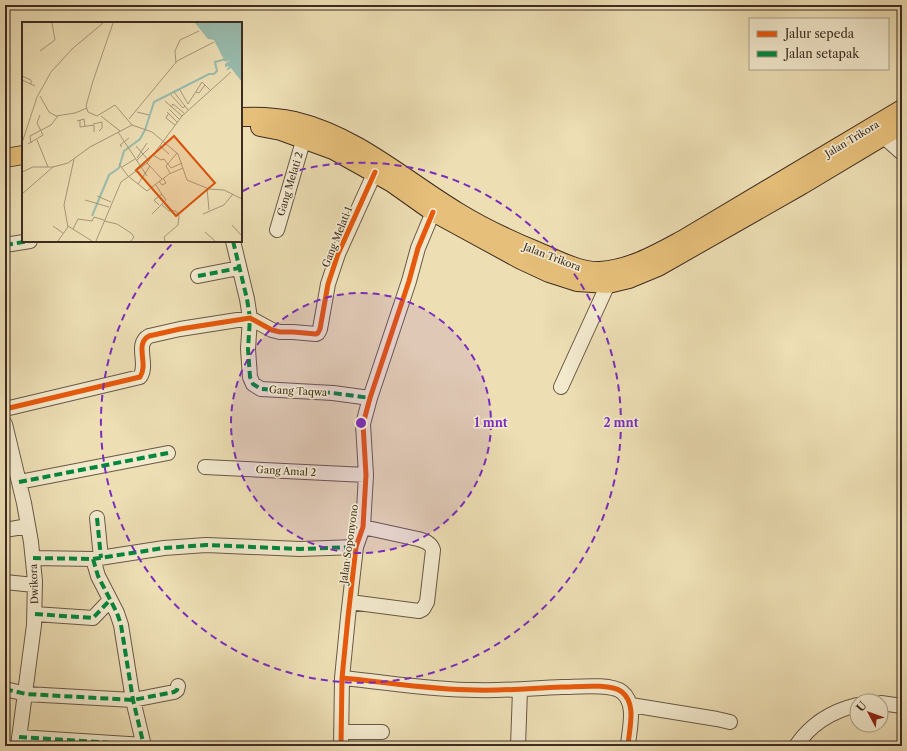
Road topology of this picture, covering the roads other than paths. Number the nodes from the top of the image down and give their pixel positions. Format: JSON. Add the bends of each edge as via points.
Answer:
{"nodes":[{"id":1,"x":902,"y":109,"type":"edge"},
{"id":2,"x":242,"y":117,"type":"edge"},
{"id":3,"x":242,"y":125,"type":"edge"},
{"id":4,"x":902,"y":125,"type":"edge"},
{"id":5,"x":884,"y":137,"type":"junction"},
{"id":6,"x":304,"y":138,"type":"junction"},
{"id":7,"x":22,"y":150,"type":"edge"},
{"id":8,"x":5,"y":152,"type":"edge"},
{"id":9,"x":902,"y":153,"type":"edge"},
{"id":10,"x":22,"y":155,"type":"edge"},
{"id":11,"x":5,"y":158,"type":"edge"},
{"id":12,"x":375,"y":172,"type":"junction"},
{"id":13,"x":749,"y":208,"type":"junction"},
{"id":14,"x":433,"y":212,"type":"junction"},
{"id":15,"x":277,"y":230,"type":"dead end"},
{"id":16,"x":24,"y":242,"type":"edge"},
{"id":17,"x":233,"y":242,"type":"edge"},
{"id":18,"x":5,"y":245,"type":"edge"},
{"id":19,"x":239,"y":268,"type":"junction"},
{"id":20,"x":198,"y":276,"type":"dead end"},
{"id":21,"x":608,"y":284,"type":"junction"},
{"id":22,"x":250,"y":318,"type":"junction"},
{"id":23,"x":561,"y":387,"type":"dead end"},
{"id":24,"x":370,"y":398,"type":"junction"},
{"id":25,"x":5,"y":409,"type":"edge"},
{"id":26,"x":5,"y":424,"type":"edge"},
{"id":27,"x":168,"y":453,"type":"dead end"},
{"id":28,"x":205,"y":467,"type":"dead end"},
{"id":29,"x":366,"y":475,"type":"junction"},
{"id":30,"x":19,"y":482,"type":"junction"},
{"id":31,"x":97,"y":518,"type":"dead end"},
{"id":32,"x":28,"y":526,"type":"junction"},
{"id":33,"x":363,"y":528,"type":"junction"},
{"id":34,"x":5,"y":530,"type":"edge"},
{"id":35,"x":356,"y":547,"type":"junction"},
{"id":36,"x":33,"y":558,"type":"junction"},
{"id":37,"x":97,"y":558,"type":"junction"},
{"id":38,"x":5,"y":582,"type":"edge"},
{"id":39,"x":34,"y":585,"type":"junction"},
{"id":40,"x":110,"y":600,"type":"junction"},
{"id":41,"x":350,"y":602,"type":"junction"},
{"id":42,"x":35,"y":614,"type":"junction"},
{"id":43,"x":342,"y":678,"type":"junction"},
{"id":44,"x":178,"y":686,"type":"dead end"},
{"id":45,"x":5,"y":689,"type":"edge"},
{"id":46,"x":520,"y":690,"type":"junction"},
{"id":47,"x":26,"y":694,"type":"junction"},
{"id":48,"x":133,"y":700,"type":"junction"},
{"id":49,"x":889,"y":704,"type":"edge"},
{"id":50,"x":631,"y":705,"type":"junction"},
{"id":51,"x":902,"y":706,"type":"edge"},
{"id":52,"x":849,"y":708,"type":"edge"},
{"id":53,"x":730,"y":722,"type":"dead end"},
{"id":54,"x":382,"y":732,"type":"dead end"},
{"id":55,"x":341,"y":739,"type":"edge"},
{"id":56,"x":19,"y":741,"type":"edge"},
{"id":57,"x":144,"y":746,"type":"edge"},
{"id":58,"x":518,"y":746,"type":"edge"},
{"id":59,"x":628,"y":746,"type":"edge"},
{"id":60,"x":796,"y":746,"type":"edge"}],
"edges":[{"from":1,"to":13,"type":"main road","name":"Jalan Trikora"},
{"from":2,"to":13,"type":"main road","name":"Jalan Trikora","via":[[260,116],[295,121],[332,135],[393,169],[481,225],[582,269],[599,271],[633,264]]},
{"from":3,"to":6,"type":"main road","name":"Jalan Trikora","via":[[281,131]]},
{"from":4,"to":5,"type":"main road","name":"Jalan Trikora"},
{"from":5,"to":9,"type":"street"},
{"from":5,"to":13,"type":"main road","name":"Jalan Trikora"},
{"from":6,"to":12,"type":"main road","name":"Jalan Trikora","via":[[334,150]]},
{"from":6,"to":15,"type":"street","name":"Gang Melati 2"},
{"from":7,"to":8,"type":"main road"},
{"from":10,"to":11,"type":"main road"},
{"from":12,"to":14,"type":"main road","name":"Jalan Trikora"},
{"from":12,"to":22,"type":"street","name":"Gang Melati 1","via":[[338,254],[328,284],[318,333],[280,332],[266,328]]},
{"from":13,"to":21,"type":"main road","name":"Jalan Trikora","via":[[658,267],[629,279]]},
{"from":14,"to":21,"type":"main road","name":"Jalan Trikora","via":[[508,254],[549,272],[577,282]]},
{"from":14,"to":24,"type":"street","name":"Jalan Soponyono","via":[[418,248]]},
{"from":16,"to":18,"type":"street"},
{"from":17,"to":19,"type":"street","name":"Gang Taqwa"},
{"from":19,"to":20,"type":"street"},
{"from":19,"to":22,"type":"street","name":"Gang Taqwa"},
{"from":21,"to":23,"type":"street"},
{"from":22,"to":24,"type":"street","name":"Gang Taqwa","via":[[249,366],[253,384],[257,387]]},
{"from":22,"to":25,"type":"street","via":[[149,336],[142,345],[144,368],[140,377]]},
{"from":24,"to":29,"type":"street","name":"Jalan Soponyono","via":[[363,424]]},
{"from":26,"to":30,"type":"street","name":"Dwikora"},
{"from":27,"to":30,"type":"street"},
{"from":28,"to":29,"type":"street","name":"Gang Amal 2"},
{"from":29,"to":33,"type":"street","name":"Jalan Soponyono"},
{"from":30,"to":32,"type":"street","name":"Dwikora"},
{"from":31,"to":37,"type":"street"},
{"from":32,"to":34,"type":"street"},
{"from":32,"to":36,"type":"street","name":"Dwikora"},
{"from":33,"to":35,"type":"street","name":"Jalan Soponyono"},
{"from":33,"to":41,"type":"street","via":[[418,539],[432,546],[427,602],[419,611]]},
{"from":35,"to":37,"type":"street","via":[[300,549],[206,545]]},
{"from":35,"to":41,"type":"street","name":"Jalan Soponyono"},
{"from":36,"to":37,"type":"street"},
{"from":36,"to":39,"type":"street","name":"Dwikora"},
{"from":37,"to":40,"type":"street","via":[[98,576]]},
{"from":38,"to":39,"type":"street"},
{"from":39,"to":42,"type":"street","name":"Dwikora"},
{"from":40,"to":42,"type":"street","via":[[93,618]]},
{"from":40,"to":48,"type":"street","via":[[121,625]]},
{"from":41,"to":43,"type":"street","name":"Jalan Soponyono"},
{"from":42,"to":47,"type":"street","name":"Dwikora"},
{"from":43,"to":46,"type":"street","via":[[454,690]]},
{"from":43,"to":55,"type":"street","name":"Jalan Soponyono"},
{"from":44,"to":48,"type":"street","via":[[174,692]]},
{"from":45,"to":47,"type":"street"},
{"from":46,"to":50,"type":"street","via":[[614,688],[620,690]]},
{"from":46,"to":58,"type":"street"},
{"from":47,"to":48,"type":"street"},
{"from":47,"to":56,"type":"street","name":"Dwikora"},
{"from":48,"to":57,"type":"street"},
{"from":49,"to":51,"type":"street"},
{"from":50,"to":53,"type":"street"},
{"from":50,"to":59,"type":"street"},
{"from":52,"to":60,"type":"street","via":[[835,712],[818,723]]},
{"from":54,"to":55,"type":"street"},
{"from":56,"to":57,"type":"street"}]}
